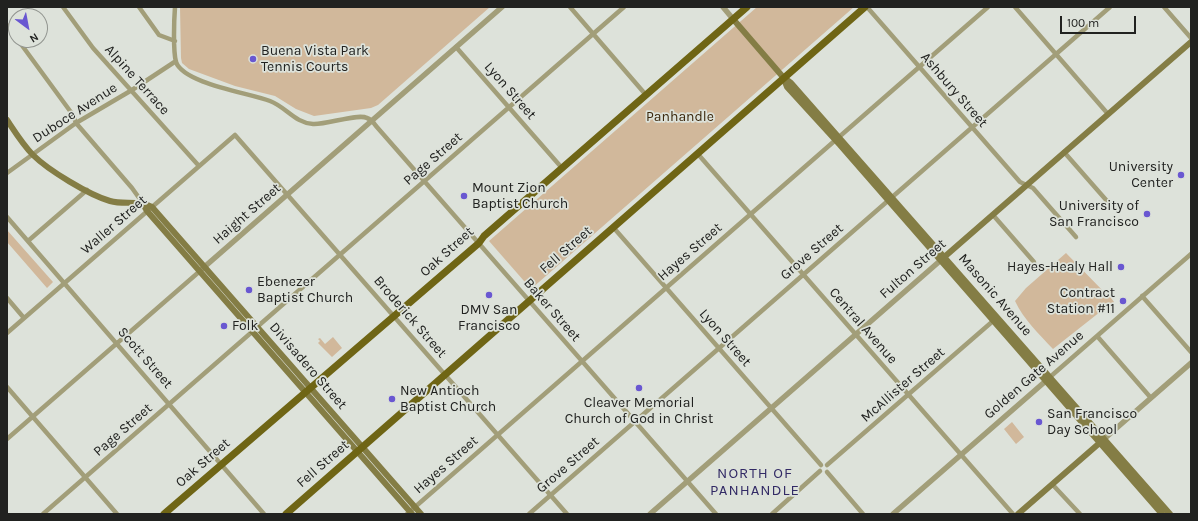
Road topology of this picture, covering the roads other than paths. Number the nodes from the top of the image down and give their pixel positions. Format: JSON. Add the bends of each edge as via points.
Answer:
{"nodes":[{"id":1,"x":63,"y":7,"type":"edge"},
{"id":2,"x":139,"y":7,"type":"edge"},
{"id":3,"x":174,"y":7,"type":"edge"},
{"id":4,"x":502,"y":7,"type":"edge"},
{"id":5,"x":570,"y":7,"type":"edge"},
{"id":6,"x":624,"y":7,"type":"edge"},
{"id":7,"x":723,"y":7,"type":"edge"},
{"id":8,"x":747,"y":7,"type":"edge"},
{"id":9,"x":866,"y":7,"type":"edge"},
{"id":10,"x":988,"y":7,"type":"edge"},
{"id":11,"x":1015,"y":7,"type":"edge"},
{"id":12,"x":1110,"y":7,"type":"edge"},
{"id":13,"x":1164,"y":7,"type":"edge"},
{"id":14,"x":733,"y":19,"type":"junction"},
{"id":15,"x":593,"y":34,"type":"junction"},
{"id":16,"x":1191,"y":38,"type":"edge"},
{"id":17,"x":175,"y":41,"type":"junction"},
{"id":18,"x":1191,"y":42,"type":"edge"},
{"id":19,"x":456,"y":47,"type":"junction"},
{"id":20,"x":24,"y":48,"type":"edge"},
{"id":21,"x":1056,"y":54,"type":"junction"},
{"id":22,"x":176,"y":61,"type":"junction"},
{"id":23,"x":919,"y":67,"type":"junction"},
{"id":24,"x":784,"y":77,"type":"junction"},
{"id":25,"x":132,"y":90,"type":"junction"},
{"id":26,"x":646,"y":95,"type":"junction"},
{"id":27,"x":509,"y":107,"type":"junction"},
{"id":28,"x":1108,"y":114,"type":"junction"},
{"id":29,"x":7,"y":120,"type":"edge"},
{"id":30,"x":371,"y":121,"type":"junction"},
{"id":31,"x":76,"y":122,"type":"junction"},
{"id":32,"x":972,"y":127,"type":"junction"},
{"id":33,"x":235,"y":135,"type":"joint"},
{"id":34,"x":838,"y":138,"type":"junction"},
{"id":35,"x":1064,"y":152,"type":"junction"},
{"id":36,"x":697,"y":153,"type":"junction"},
{"id":37,"x":32,"y":154,"type":"junction"},
{"id":38,"x":199,"y":166,"type":"junction"},
{"id":39,"x":562,"y":168,"type":"junction"},
{"id":40,"x":7,"y":173,"type":"edge"},
{"id":41,"x":425,"y":181,"type":"junction"},
{"id":42,"x":1026,"y":185,"type":"junction"},
{"id":43,"x":87,"y":190,"type":"junction"},
{"id":44,"x":288,"y":194,"type":"junction"},
{"id":45,"x":891,"y":198,"type":"junction"},
{"id":46,"x":1107,"y":201,"type":"dead end"},
{"id":47,"x":142,"y":202,"type":"junction"},
{"id":48,"x":150,"y":209,"type":"junction"},
{"id":49,"x":751,"y":214,"type":"junction"},
{"id":50,"x":993,"y":215,"type":"junction"},
{"id":51,"x":7,"y":217,"type":"edge"},
{"id":52,"x":613,"y":226,"type":"junction"},
{"id":53,"x":1076,"y":237,"type":"dead end"},
{"id":54,"x":28,"y":241,"type":"junction"},
{"id":55,"x":478,"y":243,"type":"junction"},
{"id":56,"x":340,"y":254,"type":"junction"},
{"id":57,"x":1190,"y":257,"type":"edge"},
{"id":58,"x":943,"y":258,"type":"junction"},
{"id":59,"x":1034,"y":262,"type":"dead end"},
{"id":60,"x":202,"y":269,"type":"junction"},
{"id":61,"x":803,"y":274,"type":"junction"},
{"id":62,"x":64,"y":283,"type":"junction"},
{"id":63,"x":666,"y":288,"type":"junction"},
{"id":64,"x":1142,"y":296,"type":"junction"},
{"id":65,"x":7,"y":298,"type":"edge"},
{"id":66,"x":529,"y":301,"type":"junction"},
{"id":67,"x":394,"y":316,"type":"junction"},
{"id":68,"x":24,"y":318,"type":"junction"},
{"id":69,"x":993,"y":320,"type":"junction"},
{"id":70,"x":255,"y":329,"type":"junction"},
{"id":71,"x":7,"y":333,"type":"edge"},
{"id":72,"x":856,"y":334,"type":"junction"},
{"id":73,"x":1097,"y":336,"type":"junction"},
{"id":74,"x":117,"y":343,"type":"junction"},
{"id":75,"x":719,"y":348,"type":"junction"},
{"id":76,"x":1191,"y":352,"type":"edge"},
{"id":77,"x":582,"y":361,"type":"junction"},
{"id":78,"x":1191,"y":363,"type":"edge"},
{"id":79,"x":446,"y":375,"type":"junction"},
{"id":80,"x":1048,"y":379,"type":"junction"},
{"id":81,"x":7,"y":387,"type":"edge"},
{"id":82,"x":308,"y":390,"type":"junction"},
{"id":83,"x":908,"y":395,"type":"junction"},
{"id":84,"x":1151,"y":398,"type":"junction"},
{"id":85,"x":170,"y":404,"type":"junction"},
{"id":86,"x":771,"y":408,"type":"junction"},
{"id":87,"x":33,"y":417,"type":"junction"},
{"id":88,"x":635,"y":422,"type":"junction"},
{"id":89,"x":498,"y":435,"type":"junction"},
{"id":90,"x":7,"y":439,"type":"edge"},
{"id":91,"x":1102,"y":440,"type":"junction"},
{"id":92,"x":360,"y":449,"type":"junction"},
{"id":93,"x":961,"y":455,"type":"junction"},
{"id":94,"x":222,"y":464,"type":"junction"},
{"id":95,"x":821,"y":465,"type":"junction"},
{"id":96,"x":827,"y":465,"type":"junction"},
{"id":97,"x":820,"y":471,"type":"junction"},
{"id":98,"x":827,"y":472,"type":"junction"},
{"id":99,"x":85,"y":477,"type":"junction"},
{"id":100,"x":687,"y":482,"type":"junction"},
{"id":101,"x":1052,"y":484,"type":"junction"},
{"id":102,"x":551,"y":495,"type":"junction"},
{"id":103,"x":264,"y":512,"type":"edge"},
{"id":104,"x":411,"y":512,"type":"edge"},
{"id":105,"x":43,"y":514,"type":"edge"},
{"id":106,"x":117,"y":514,"type":"edge"},
{"id":107,"x":164,"y":514,"type":"edge"},
{"id":108,"x":286,"y":514,"type":"edge"},
{"id":109,"x":421,"y":514,"type":"edge"},
{"id":110,"x":529,"y":514,"type":"edge"},
{"id":111,"x":567,"y":514,"type":"edge"},
{"id":112,"x":650,"y":514,"type":"edge"},
{"id":113,"x":716,"y":514,"type":"edge"},
{"id":114,"x":772,"y":514,"type":"edge"},
{"id":115,"x":863,"y":514,"type":"edge"},
{"id":116,"x":893,"y":514,"type":"edge"},
{"id":117,"x":1013,"y":514,"type":"edge"},
{"id":118,"x":1018,"y":514,"type":"edge"},
{"id":119,"x":1080,"y":514,"type":"edge"},
{"id":120,"x":1162,"y":514,"type":"edge"},
{"id":121,"x":1170,"y":514,"type":"edge"}],
"edges":[{"from":1,"to":25,"type":"street","name":"Alpine Terrace","via":[[93,48]]},
{"from":2,"to":17,"type":"street","via":[[159,35]]},
{"from":3,"to":17,"type":"street"},
{"from":4,"to":19,"type":"street","name":"Haight Street"},
{"from":5,"to":15,"type":"street"},
{"from":6,"to":15,"type":"street","name":"Page Street"},
{"from":7,"to":14,"type":"street","name":"Masonic Avenue"},
{"from":8,"to":14,"type":"main road","name":"Oak Street"},
{"from":9,"to":23,"type":"street","name":"Ashbury Street"},
{"from":9,"to":24,"type":"main road","name":"Fell Street"},
{"from":10,"to":23,"type":"street","name":"Hayes Street"},
{"from":11,"to":21,"type":"street"},
{"from":12,"to":21,"type":"street","name":"Grove Street"},
{"from":13,"to":16,"type":"street"},
{"from":14,"to":24,"type":"main road","name":"Masonic Avenue"},
{"from":14,"to":26,"type":"main road","name":"Oak Street"},
{"from":15,"to":26,"type":"street"},
{"from":15,"to":27,"type":"street","name":"Page Street"},
{"from":17,"to":22,"type":"street"},
{"from":18,"to":28,"type":"main road","name":"Fulton Street"},
{"from":19,"to":27,"type":"street","name":"Lyon Street"},
{"from":19,"to":30,"type":"street","name":"Haight Street"},
{"from":20,"to":31,"type":"street","name":"Divisadero Street"},
{"from":21,"to":28,"type":"street"},
{"from":21,"to":32,"type":"street","name":"Grove Street"},
{"from":22,"to":25,"type":"street","name":"Duboce Avenue"},
{"from":22,"to":30,"type":"street","via":[[185,73],[235,92],[271,101],[298,120],[310,124],[326,124],[360,116]]},
{"from":23,"to":32,"type":"street","name":"Ashbury Street"},
{"from":23,"to":34,"type":"street","name":"Hayes Street"},
{"from":24,"to":34,"type":"main road","name":"Masonic Avenue"},
{"from":24,"to":36,"type":"main road","name":"Fell Street"},
{"from":25,"to":31,"type":"street","name":"Duboce Avenue"},
{"from":25,"to":38,"type":"street","name":"Alpine Terrace"},
{"from":26,"to":39,"type":"main road","name":"Oak Street"},
{"from":27,"to":39,"type":"street","name":"Lyon Street"},
{"from":27,"to":41,"type":"street","name":"Page Street"},
{"from":28,"to":35,"type":"main road","name":"Fulton Street"},
{"from":29,"to":37,"type":"main road"},
{"from":30,"to":41,"type":"street","name":"Baker Street"},
{"from":30,"to":44,"type":"street","name":"Haight Street"},
{"from":31,"to":37,"type":"street","name":"Duboce Avenue"},
{"from":31,"to":47,"type":"street","name":"Divisadero Street"},
{"from":32,"to":42,"type":"street","name":"Ashbury Street","via":[[1020,182]]},
{"from":32,"to":45,"type":"street","name":"Grove Street"},
{"from":33,"to":38,"type":"street","name":"Waller Street"},
{"from":33,"to":44,"type":"street","name":"Broderick Street"},
{"from":34,"to":45,"type":"main road","name":"Masonic Avenue"},
{"from":34,"to":49,"type":"street","name":"Hayes Street"},
{"from":35,"to":42,"type":"main road","name":"Fulton Street"},
{"from":35,"to":46,"type":"street"},
{"from":36,"to":49,"type":"street","name":"Central Avenue"},
{"from":36,"to":52,"type":"main road","name":"Fell Street"},
{"from":37,"to":40,"type":"street","name":"Duboce Avenue"},
{"from":37,"to":43,"type":"main road","via":[[57,173]]},
{"from":38,"to":48,"type":"street","name":"Waller Street"},
{"from":39,"to":55,"type":"main road","name":"Oak Street"},
{"from":41,"to":55,"type":"street","name":"Baker Street"},
{"from":41,"to":56,"type":"street","name":"Page Street"},
{"from":42,"to":50,"type":"main road","name":"Fulton Street"},
{"from":42,"to":53,"type":"street","name":"Ashbury Street","via":[[1033,188]]},
{"from":43,"to":47,"type":"main road","via":[[112,201]]},
{"from":43,"to":54,"type":"street"},
{"from":44,"to":56,"type":"street","name":"Broderick Street"},
{"from":44,"to":60,"type":"street","name":"Haight Street"},
{"from":45,"to":58,"type":"main road","name":"Masonic Avenue"},
{"from":45,"to":61,"type":"street","name":"Grove Street"},
{"from":47,"to":48,"type":"main road","name":"Divisadero Street"},
{"from":48,"to":60,"type":"main road","name":"Divisadero Street"},
{"from":48,"to":62,"type":"street","name":"Waller Street"},
{"from":49,"to":61,"type":"street","name":"Central Avenue"},
{"from":49,"to":63,"type":"street","name":"Hayes Street"},
{"from":50,"to":58,"type":"main road","name":"Fulton Street"},
{"from":50,"to":59,"type":"street"},
{"from":51,"to":54,"type":"street","name":"Scott Street"},
{"from":52,"to":63,"type":"street","name":"Lyon Street"},
{"from":52,"to":66,"type":"main road","name":"Fell Street"},
{"from":54,"to":62,"type":"street","name":"Scott Street"},
{"from":55,"to":66,"type":"street","name":"Baker Street"},
{"from":55,"to":67,"type":"main road","name":"Oak Street"},
{"from":56,"to":67,"type":"street","name":"Broderick Street"},
{"from":56,"to":70,"type":"street","name":"Page Street"},
{"from":57,"to":64,"type":"street","name":"Golden Gate Avenue"},
{"from":58,"to":69,"type":"main road","name":"Masonic Avenue"},
{"from":58,"to":72,"type":"street","name":"Fulton Street"},
{"from":58,"to":80,"type":"main road","name":"Masonic Avenue"},
{"from":60,"to":70,"type":"main road","name":"Divisadero Street"},
{"from":60,"to":74,"type":"street","name":"Haight Street"},
{"from":61,"to":72,"type":"street","name":"Central Avenue"},
{"from":61,"to":75,"type":"street","name":"Grove Street"},
{"from":62,"to":68,"type":"street","name":"Waller Street"},
{"from":62,"to":74,"type":"street","name":"Scott Street"},
{"from":63,"to":75,"type":"street","name":"Lyon Street"},
{"from":63,"to":77,"type":"street","name":"Hayes Street"},
{"from":64,"to":73,"type":"street","name":"Golden Gate Avenue"},
{"from":64,"to":76,"type":"street"},
{"from":65,"to":68,"type":"street"},
{"from":66,"to":77,"type":"street","name":"Baker Street"},
{"from":66,"to":79,"type":"main road","name":"Fell Street"},
{"from":67,"to":79,"type":"street","name":"Broderick Street"},
{"from":67,"to":82,"type":"main road","name":"Oak Street"},
{"from":68,"to":71,"type":"street","name":"Waller Street"},
{"from":69,"to":80,"type":"main road","name":"Masonic Avenue"},
{"from":69,"to":83,"type":"street","name":"McAllister Street"},
{"from":70,"to":82,"type":"main road","name":"Divisadero Street"},
{"from":70,"to":85,"type":"street","name":"Page Street"},
{"from":72,"to":83,"type":"street","name":"Central Avenue"},
{"from":72,"to":86,"type":"street","name":"Fulton Street"},
{"from":73,"to":80,"type":"street","name":"Golden Gate Avenue"},
{"from":73,"to":84,"type":"street"},
{"from":74,"to":85,"type":"street","name":"Scott Street"},
{"from":74,"to":87,"type":"street","name":"Haight Street"},
{"from":75,"to":86,"type":"street","name":"Lyon Street"},
{"from":75,"to":88,"type":"street","name":"Grove Street"},
{"from":77,"to":88,"type":"street","name":"Baker Street"},
{"from":77,"to":89,"type":"street","name":"Hayes Street"},
{"from":78,"to":84,"type":"street"},
{"from":79,"to":89,"type":"street","name":"Broderick Street"},
{"from":79,"to":92,"type":"main road","name":"Fell Street"},
{"from":80,"to":91,"type":"main road","name":"Masonic Avenue"},
{"from":80,"to":93,"type":"street","name":"Golden Gate Avenue"},
{"from":81,"to":87,"type":"street"},
{"from":82,"to":92,"type":"main road","name":"Divisadero Street"},
{"from":82,"to":94,"type":"main road","name":"Oak Street"},
{"from":83,"to":93,"type":"street","name":"Central Avenue"},
{"from":83,"to":96,"type":"street","name":"McAllister Street"},
{"from":84,"to":91,"type":"street"},
{"from":85,"to":94,"type":"street","name":"Scott Street"},
{"from":85,"to":99,"type":"street","name":"Page Street"},
{"from":86,"to":95,"type":"street","name":"Lyon Street"},
{"from":86,"to":100,"type":"street","name":"Fulton Street"},
{"from":87,"to":90,"type":"street","name":"Haight Street"},
{"from":87,"to":99,"type":"street"},
{"from":88,"to":100,"type":"street","name":"Baker Street"},
{"from":88,"to":102,"type":"street","name":"Grove Street"},
{"from":89,"to":102,"type":"street","name":"Broderick Street"},
{"from":89,"to":104,"type":"street","name":"Hayes Street"},
{"from":91,"to":101,"type":"main road"},
{"from":91,"to":120,"type":"main road","name":"Masonic Avenue"},
{"from":91,"to":121,"type":"main road","name":"Masonic Avenue"},
{"from":92,"to":104,"type":"main road","name":"Divisadero Street"},
{"from":92,"to":108,"type":"main road","name":"Fell Street"},
{"from":93,"to":116,"type":"street","name":"Golden Gate Avenue"},
{"from":93,"to":117,"type":"street","name":"Central Avenue"},
{"from":94,"to":103,"type":"street","name":"Scott Street"},
{"from":94,"to":107,"type":"main road","name":"Oak Street"},
{"from":95,"to":96,"type":"street"},
{"from":95,"to":97,"type":"street"},
{"from":96,"to":98,"type":"street"},
{"from":97,"to":98,"type":"street"},
{"from":97,"to":114,"type":"street"},
{"from":98,"to":115,"type":"street"},
{"from":99,"to":105,"type":"street","name":"Page Street"},
{"from":99,"to":106,"type":"street"},
{"from":100,"to":112,"type":"street","name":"Fulton Street"},
{"from":100,"to":113,"type":"street","name":"Baker Street"},
{"from":101,"to":118,"type":"main road"},
{"from":101,"to":119,"type":"street"},
{"from":102,"to":110,"type":"street","name":"Grove Street"},
{"from":102,"to":111,"type":"street","name":"Broderick Street"},
{"from":104,"to":109,"type":"main road","name":"Divisadero Street"}]}
